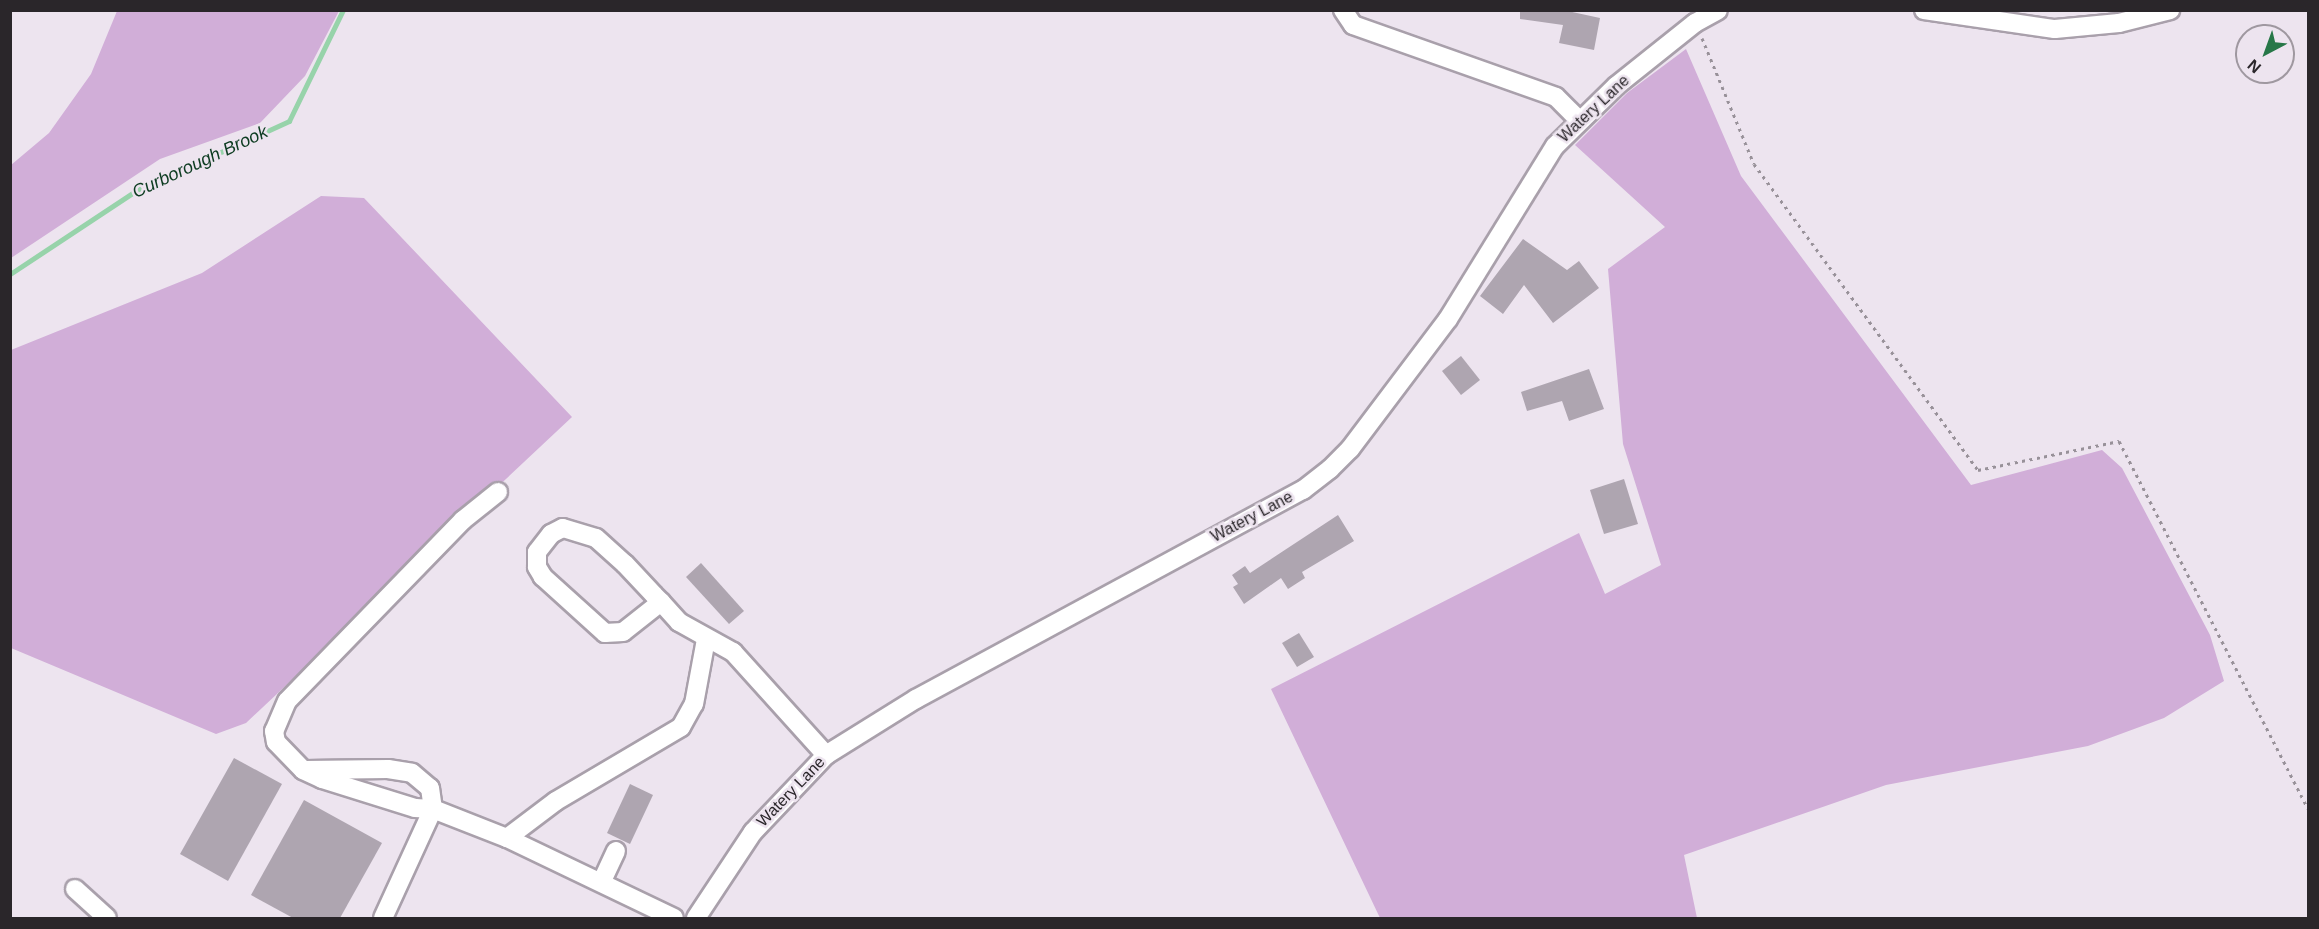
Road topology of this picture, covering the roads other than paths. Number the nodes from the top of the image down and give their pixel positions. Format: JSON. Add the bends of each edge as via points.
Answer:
{"nodes":[{"id":1,"x":1342,"y":10,"type":"edge"},
{"id":2,"x":1718,"y":10,"type":"edge"},
{"id":3,"x":1924,"y":10,"type":"edge"},
{"id":4,"x":2170,"y":10,"type":"edge"},
{"id":5,"x":1579,"y":120,"type":"junction"},
{"id":6,"x":498,"y":492,"type":"dead end"},
{"id":7,"x":661,"y":602,"type":"junction"},
{"id":8,"x":706,"y":639,"type":"junction"},
{"id":9,"x":826,"y":755,"type":"junction"},
{"id":10,"x":303,"y":770,"type":"junction"},
{"id":11,"x":433,"y":809,"type":"junction"},
{"id":12,"x":507,"y":838,"type":"junction"},
{"id":13,"x":616,"y":850,"type":"dead end"},
{"id":14,"x":602,"y":881,"type":"junction"},
{"id":15,"x":75,"y":889,"type":"dead end"},
{"id":16,"x":107,"y":918,"type":"edge"},
{"id":17,"x":383,"y":918,"type":"edge"},
{"id":18,"x":674,"y":918,"type":"edge"},
{"id":19,"x":696,"y":918,"type":"edge"}],
"edges":[{"from":1,"to":5,"type":"street","via":[[1353,25],[1556,97]]},
{"from":2,"to":5,"type":"street","name":"Watery Lane","via":[[1695,22]]},
{"from":3,"to":4,"type":"street","via":[[2055,29],[2119,24]]},
{"from":5,"to":9,"type":"street","name":"Watery Lane","via":[[1555,146],[1448,319],[1350,449],[1330,468],[1303,490],[916,699]]},
{"from":6,"to":10,"type":"street","via":[[463,520],[287,701],[274,731],[276,742]]},
{"from":7,"to":7,"type":"street","via":[[625,564],[586,532],[563,528],[544,541],[537,552],[537,567],[543,577],[605,633],[623,632]]},
{"from":7,"to":8,"type":"street","via":[[690,632]]},
{"from":8,"to":9,"type":"street","via":[[733,652]]},
{"from":8,"to":12,"type":"street","via":[[694,704],[681,727],[556,801]]},
{"from":9,"to":19,"type":"street","name":"Watery Lane","via":[[753,832]]},
{"from":10,"to":11,"type":"street","via":[[404,804]]},
{"from":10,"to":11,"type":"street","via":[[364,767],[412,774],[430,788]]},
{"from":11,"to":12,"type":"street"},
{"from":11,"to":17,"type":"street"},
{"from":12,"to":14,"type":"street"},
{"from":13,"to":14,"type":"street"},
{"from":14,"to":18,"type":"street"},
{"from":15,"to":16,"type":"street"}]}
